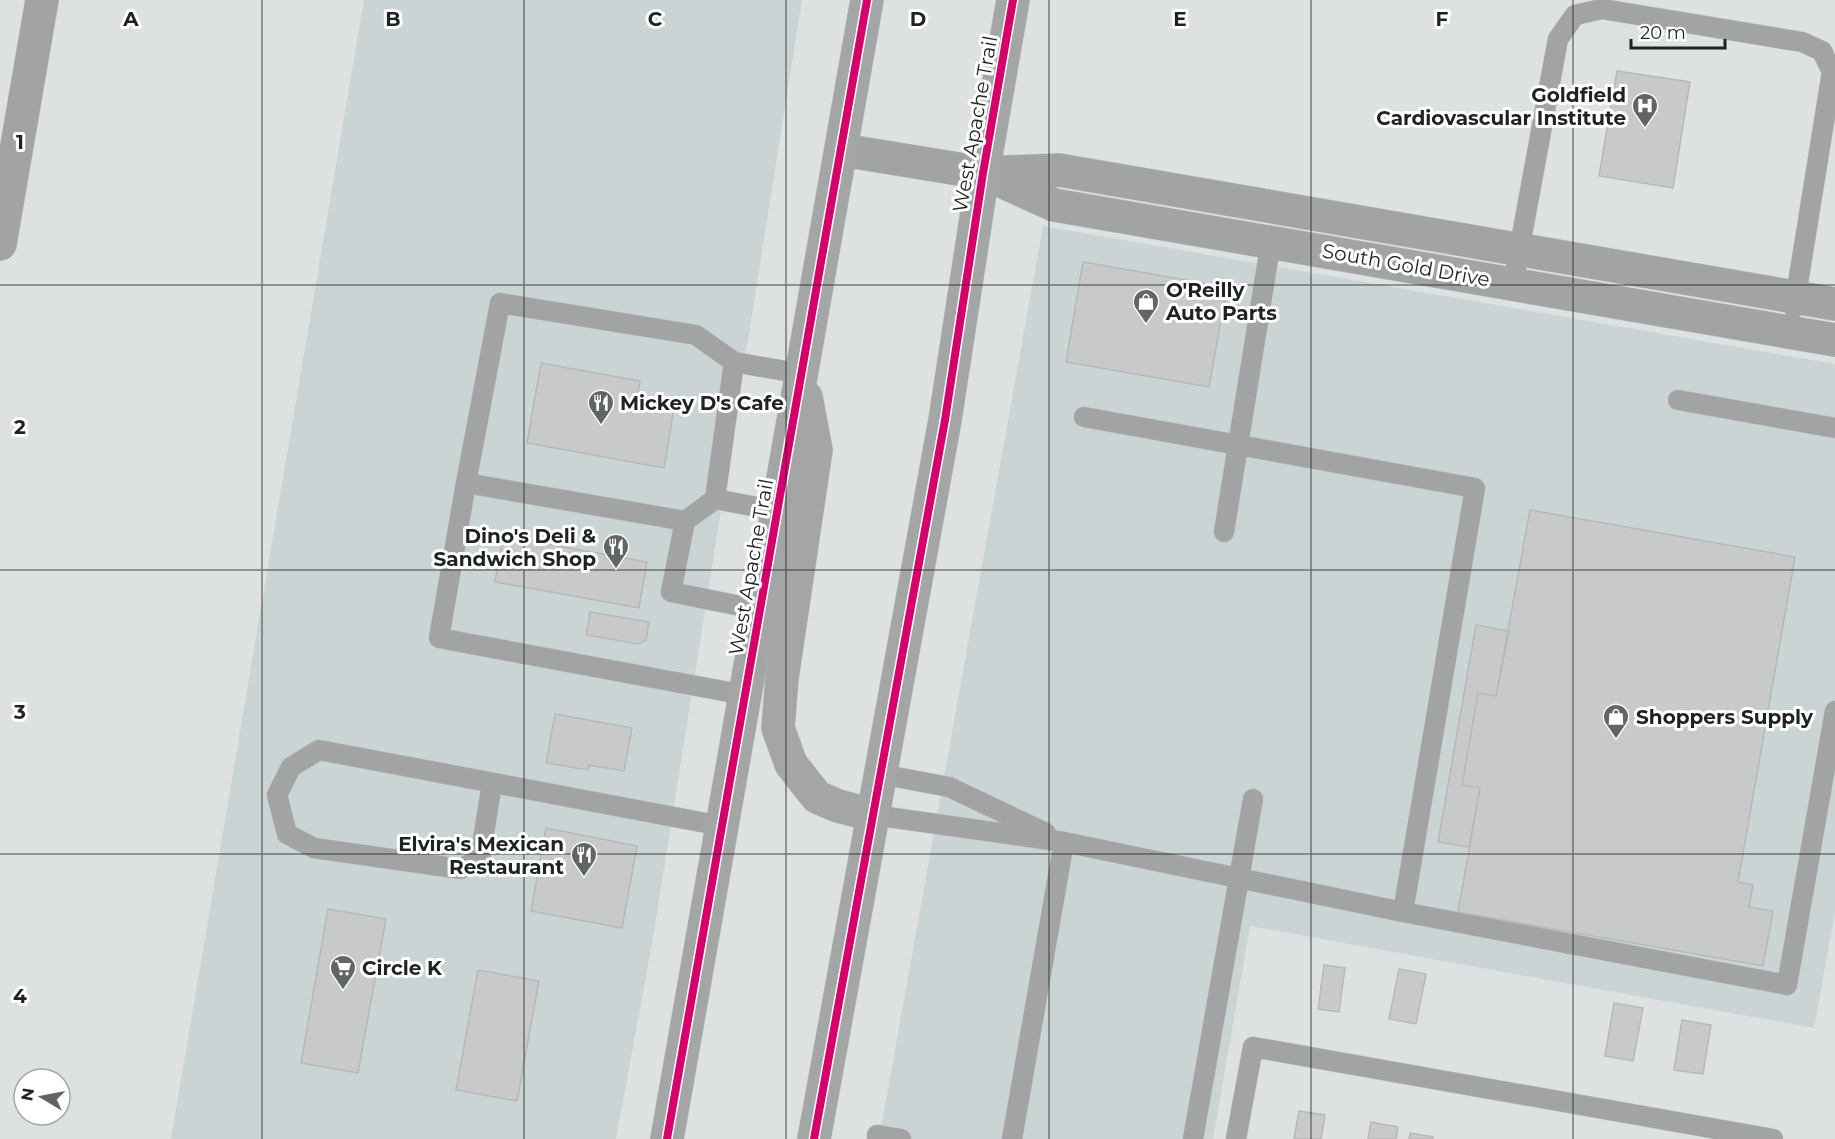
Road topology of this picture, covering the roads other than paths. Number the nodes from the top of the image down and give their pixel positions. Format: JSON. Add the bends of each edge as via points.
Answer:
{"nodes":[{"id":1,"x":42,"y":0,"type":"edge"},
{"id":2,"x":867,"y":0,"type":"edge"},
{"id":3,"x":1014,"y":0,"type":"edge"},
{"id":4,"x":842,"y":150,"type":"junction"},
{"id":5,"x":983,"y":173,"type":"junction"},
{"id":6,"x":1278,"y":207,"type":"junction"},
{"id":7,"x":1,"y":229,"type":"edge"},
{"id":8,"x":1271,"y":242,"type":"junction"},
{"id":9,"x":1519,"y":250,"type":"junction"},
{"id":10,"x":1513,"y":284,"type":"junction"},
{"id":11,"x":1796,"y":298,"type":"junction"},
{"id":12,"x":1835,"y":304,"type":"edge"},
{"id":13,"x":1790,"y":333,"type":"junction"},
{"id":14,"x":1835,"y":340,"type":"edge"},
{"id":15,"x":734,"y":362,"type":"junction"},
{"id":16,"x":802,"y":374,"type":"junction"},
{"id":17,"x":1678,"y":400,"type":"dead end"},
{"id":18,"x":1083,"y":417,"type":"dead end"},
{"id":19,"x":1835,"y":428,"type":"edge"},
{"id":20,"x":1237,"y":445,"type":"junction"},
{"id":21,"x":466,"y":483,"type":"junction"},
{"id":22,"x":714,"y":499,"type":"junction"},
{"id":23,"x":778,"y":511,"type":"junction"},
{"id":24,"x":685,"y":521,"type":"junction"},
{"id":25,"x":1224,"y":532,"type":"dead end"},
{"id":26,"x":760,"y":610,"type":"junction"},
{"id":27,"x":745,"y":695,"type":"junction"},
{"id":28,"x":1835,"y":711,"type":"edge"},
{"id":29,"x":880,"y":774,"type":"junction"},
{"id":30,"x":492,"y":783,"type":"junction"},
{"id":31,"x":1252,"y":799,"type":"dead end"},
{"id":32,"x":873,"y":815,"type":"junction"},
{"id":33,"x":722,"y":825,"type":"junction"},
{"id":34,"x":1064,"y":842,"type":"junction"},
{"id":35,"x":1239,"y":878,"type":"junction"},
{"id":36,"x":1403,"y":912,"type":"junction"},
{"id":37,"x":667,"y":1139,"type":"edge"},
{"id":38,"x":813,"y":1139,"type":"edge"},
{"id":39,"x":877,"y":1139,"type":"edge"},
{"id":40,"x":901,"y":1139,"type":"edge"},
{"id":41,"x":1012,"y":1139,"type":"edge"},
{"id":42,"x":1193,"y":1139,"type":"edge"},
{"id":43,"x":1236,"y":1139,"type":"edge"},
{"id":44,"x":1773,"y":1139,"type":"edge"}],
"edges":[{"from":1,"to":7,"type":"street"},
{"from":2,"to":4,"type":"main road","name":"West Apache Trail"},
{"from":3,"to":5,"type":"main road","name":"West Apache Trail"},
{"from":4,"to":5,"type":"street","name":"South Gold Drive"},
{"from":4,"to":16,"type":"main road","name":"West Apache Trail"},
{"from":5,"to":6,"type":"street","name":"South Gold Drive","via":[[1059,170]]},
{"from":5,"to":8,"type":"street","name":"South Gold Drive","via":[[1054,205]]},
{"from":5,"to":29,"type":"main road","name":"West Apache Trail","via":[[945,420]]},
{"from":6,"to":8,"type":"street"},
{"from":6,"to":9,"type":"street","name":"South Gold Drive"},
{"from":8,"to":10,"type":"street","name":"South Gold Drive"},
{"from":8,"to":20,"type":"lane"},
{"from":9,"to":10,"type":"lane"},
{"from":9,"to":11,"type":"street","name":"South Gold Drive"},
{"from":9,"to":11,"type":"lane","via":[[1558,39],[1575,15],[1602,9],[1802,42],[1822,51],[1832,72]]},
{"from":10,"to":13,"type":"street","name":"South Gold Drive"},
{"from":11,"to":12,"type":"street","name":"South Gold Drive"},
{"from":11,"to":13,"type":"lane"},
{"from":13,"to":14,"type":"street","name":"South Gold Drive"},
{"from":15,"to":16,"type":"lane"},
{"from":15,"to":21,"type":"lane","via":[[696,335],[500,303]]},
{"from":15,"to":22,"type":"lane"},
{"from":16,"to":23,"type":"main road","name":"West Apache Trail"},
{"from":16,"to":32,"type":"main road","via":[[816,450],[778,728],[791,764],[817,797]]},
{"from":17,"to":19,"type":"lane"},
{"from":18,"to":20,"type":"lane"},
{"from":20,"to":25,"type":"lane"},
{"from":20,"to":36,"type":"lane","via":[[1475,488]]},
{"from":21,"to":24,"type":"lane"},
{"from":21,"to":27,"type":"lane","via":[[439,638]]},
{"from":22,"to":23,"type":"lane"},
{"from":22,"to":24,"type":"lane"},
{"from":23,"to":26,"type":"main road","name":"West Apache Trail"},
{"from":24,"to":26,"type":"lane","via":[[671,592]]},
{"from":26,"to":27,"type":"main road","name":"West Apache Trail"},
{"from":27,"to":33,"type":"main road","name":"West Apache Trail"},
{"from":28,"to":36,"type":"lane","via":[[1787,985]]},
{"from":29,"to":32,"type":"main road","name":"West Apache Trail"},
{"from":29,"to":34,"type":"lane","via":[[949,787]]},
{"from":30,"to":30,"type":"lane","via":[[319,750],[291,766],[277,795],[287,834],[314,848],[460,869],[480,858]]},
{"from":30,"to":33,"type":"lane"},
{"from":31,"to":35,"type":"lane"},
{"from":32,"to":34,"type":"lane"},
{"from":32,"to":38,"type":"main road","name":"West Apache Trail"},
{"from":33,"to":37,"type":"main road","name":"West Apache Trail"},
{"from":34,"to":35,"type":"lane"},
{"from":34,"to":41,"type":"lane"},
{"from":35,"to":36,"type":"lane"},
{"from":35,"to":42,"type":"lane"},
{"from":39,"to":40,"type":"lane"},
{"from":43,"to":44,"type":"lane","via":[[1253,1047]]}]}
